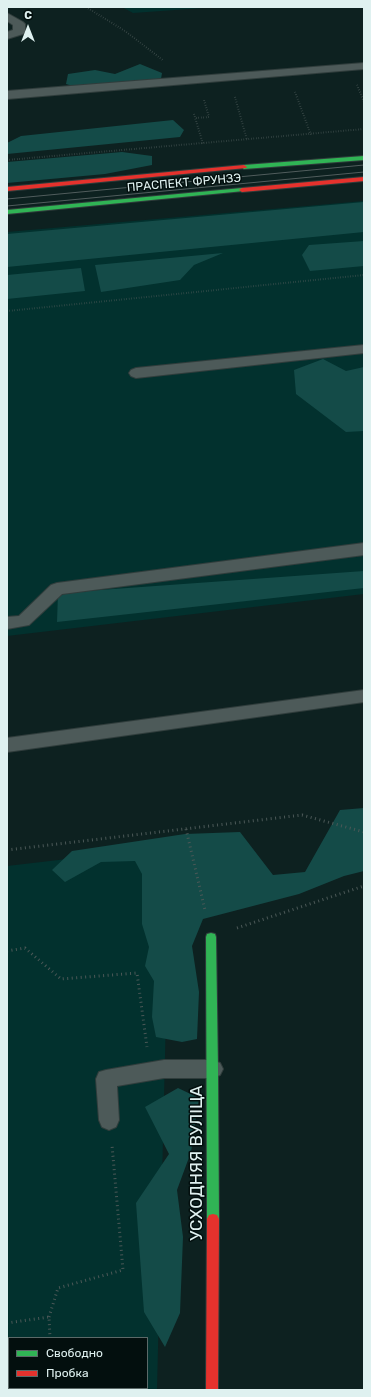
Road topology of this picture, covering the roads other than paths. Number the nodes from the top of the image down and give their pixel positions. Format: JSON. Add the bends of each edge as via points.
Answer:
{"nodes":[{"id":1,"x":7,"y":16,"type":"edge"},
{"id":2,"x":7,"y":36,"type":"edge"},
{"id":3,"x":364,"y":66,"type":"edge"},
{"id":4,"x":7,"y":95,"type":"edge"},
{"id":5,"x":364,"y":158,"type":"edge"},
{"id":6,"x":364,"y":179,"type":"edge"},
{"id":7,"x":7,"y":189,"type":"edge"},
{"id":8,"x":7,"y":212,"type":"edge"},
{"id":9,"x":364,"y":349,"type":"edge"},
{"id":10,"x":136,"y":373,"type":"dead end"},
{"id":11,"x":364,"y":549,"type":"edge"},
{"id":12,"x":7,"y":623,"type":"edge"},
{"id":13,"x":364,"y":696,"type":"edge"},
{"id":14,"x":7,"y":745,"type":"edge"},
{"id":15,"x":211,"y":937,"type":"road end"},
{"id":16,"x":213,"y":1069,"type":"junction"},
{"id":17,"x":110,"y":1120,"type":"road end"},
{"id":18,"x":212,"y":1390,"type":"edge"}],
"edges":[{"from":1,"to":2,"type":"lane","via":[[19,24],[19,32]]},
{"from":3,"to":4,"type":"lane"},
{"from":5,"to":7,"type":"main road","name":"ПРАСПЕКТ ФРУНЗЭ"},
{"from":6,"to":8,"type":"main road","name":"ПРАСПЕКТ ФРУНЗЭ"},
{"from":9,"to":10,"type":"lane"},
{"from":11,"to":12,"type":"lane","via":[[57,589],[23,622]]},
{"from":13,"to":14,"type":"lane"},
{"from":15,"to":16,"type":"main road","name":"УСХОДНЯЯ ВУЛІЦА"},
{"from":16,"to":17,"type":"lane","via":[[164,1069],[106,1079]]},
{"from":16,"to":18,"type":"main road","name":"УСХОДНЯЯ ВУЛІЦА"}]}
